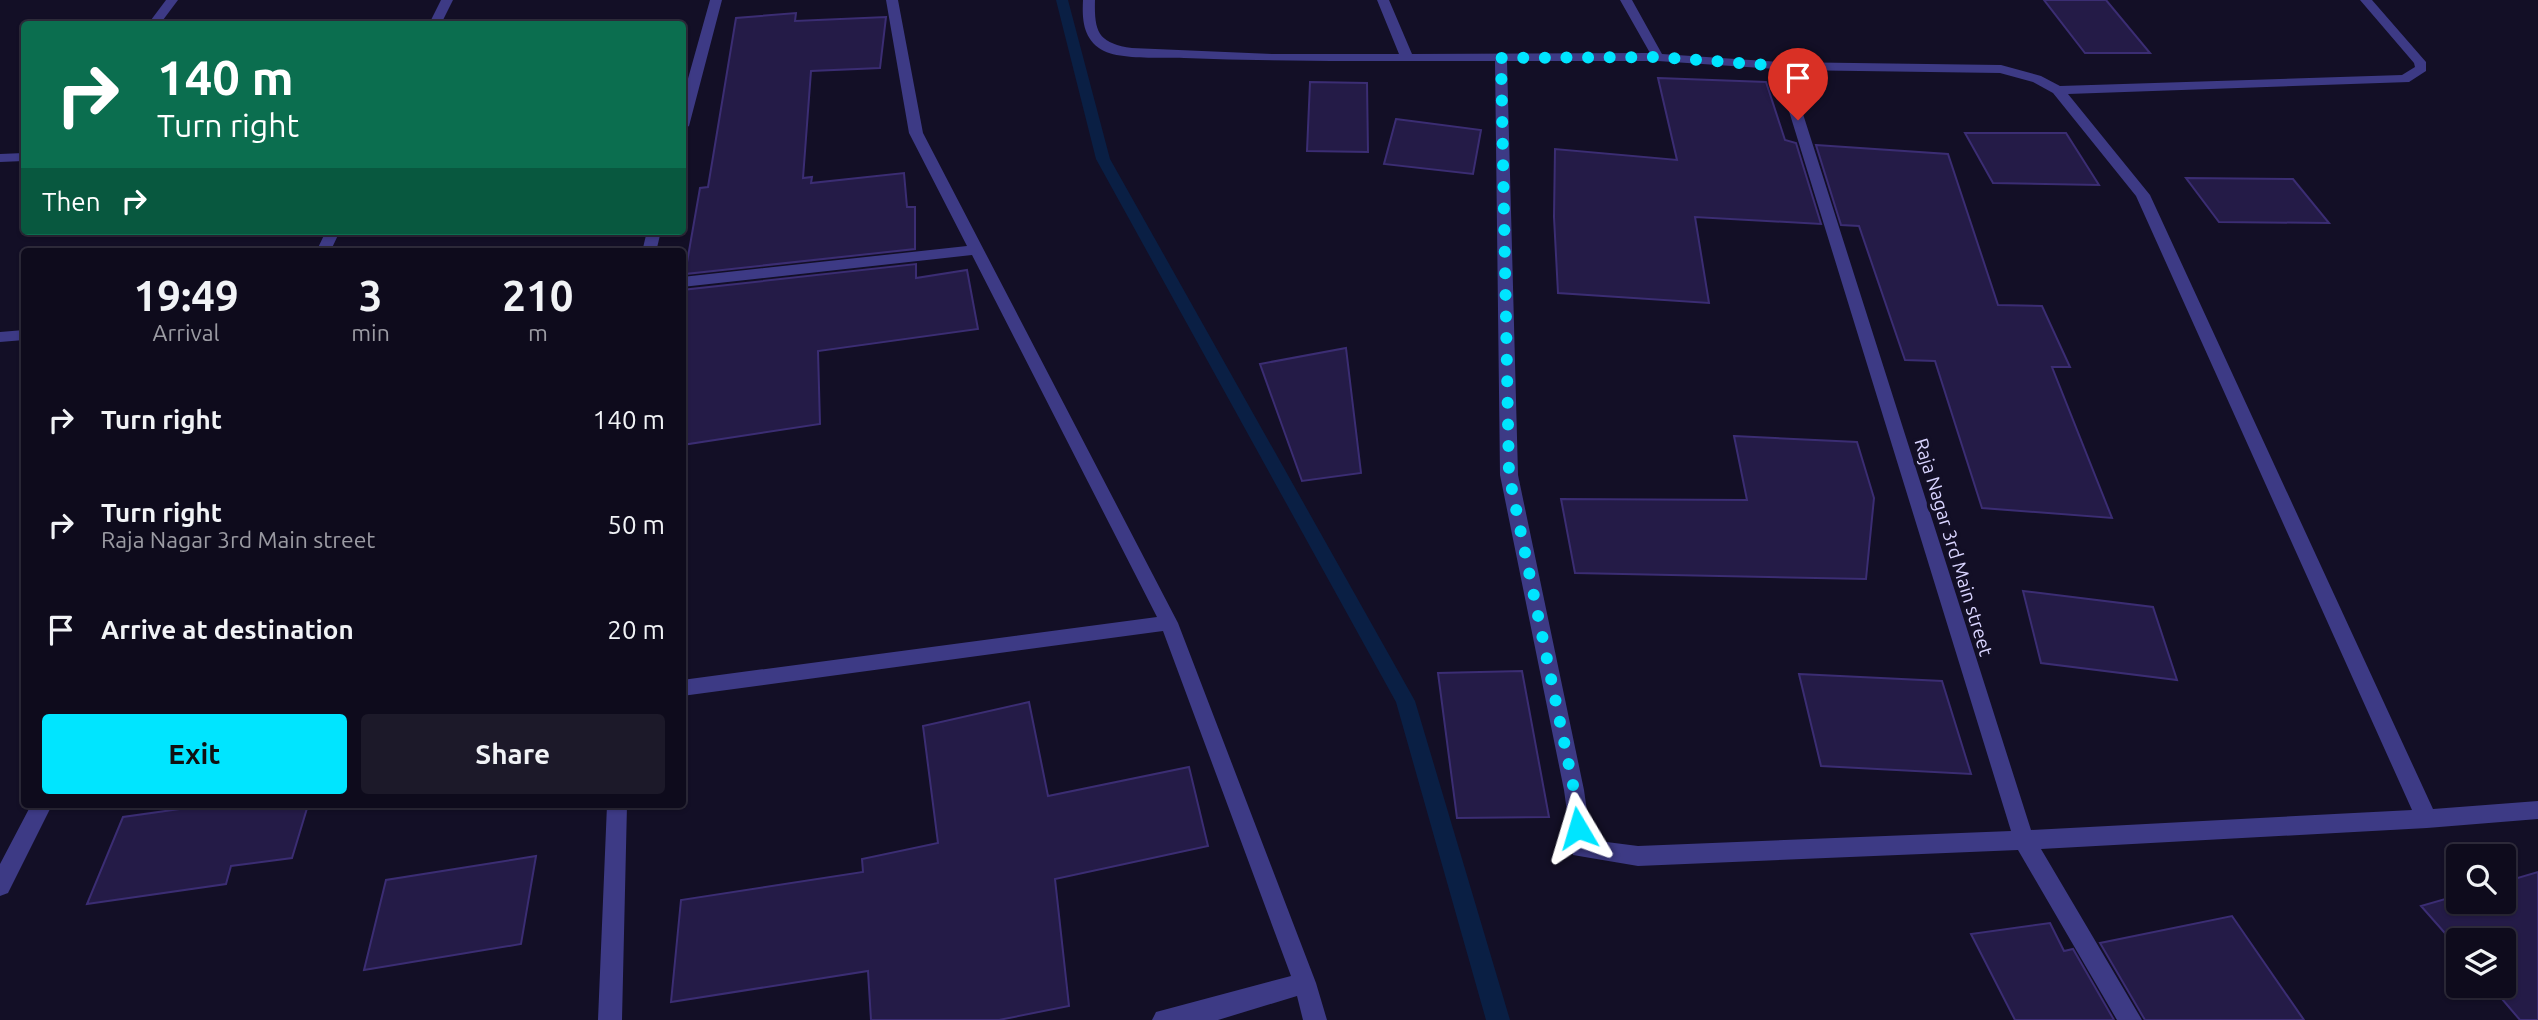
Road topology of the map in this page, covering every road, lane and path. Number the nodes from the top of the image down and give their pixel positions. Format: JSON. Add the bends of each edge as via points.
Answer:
{"nodes":[{"id":1,"x":172,"y":0,"type":"edge"},
{"id":2,"x":447,"y":0,"type":"edge"},
{"id":3,"x":716,"y":0,"type":"edge"},
{"id":4,"x":892,"y":0,"type":"edge"},
{"id":5,"x":1089,"y":0,"type":"edge"},
{"id":6,"x":1383,"y":0,"type":"edge"},
{"id":7,"x":1626,"y":0,"type":"edge"},
{"id":8,"x":2366,"y":0,"type":"edge"},
{"id":9,"x":157,"y":21,"type":"edge"},
{"id":10,"x":436,"y":21,"type":"edge"},
{"id":11,"x":1658,"y":57,"type":"junction"},
{"id":12,"x":1408,"y":58,"type":"junction"},
{"id":13,"x":1501,"y":58,"type":"junction"},
{"id":14,"x":1781,"y":66,"type":"junction"},
{"id":15,"x":2058,"y":90,"type":"junction"},
{"id":16,"x":686,"y":111,"type":"edge"},
{"id":17,"x":21,"y":157,"type":"edge"},
{"id":18,"x":0,"y":158,"type":"edge"},
{"id":19,"x":974,"y":250,"type":"junction"},
{"id":20,"x":686,"y":282,"type":"edge"},
{"id":21,"x":21,"y":335,"type":"edge"},
{"id":22,"x":0,"y":337,"type":"edge"},
{"id":23,"x":1169,"y":623,"type":"junction"},
{"id":24,"x":686,"y":687,"type":"edge"},
{"id":25,"x":40,"y":808,"type":"edge"},
{"id":26,"x":617,"y":808,"type":"edge"},
{"id":27,"x":2538,"y":810,"type":"edge"},
{"id":28,"x":2427,"y":819,"type":"junction"},
{"id":29,"x":2024,"y":840,"type":"junction"},
{"id":30,"x":0,"y":886,"type":"edge"},
{"id":31,"x":1305,"y":983,"type":"junction"},
{"id":32,"x":610,"y":1020,"type":"edge"},
{"id":33,"x":1164,"y":1020,"type":"edge"},
{"id":34,"x":1315,"y":1020,"type":"edge"},
{"id":35,"x":2130,"y":1020,"type":"edge"}],
"edges":[{"from":1,"to":9,"type":"street"},
{"from":2,"to":10,"type":"street"},
{"from":3,"to":16,"type":"street"},
{"from":4,"to":19,"type":"street","via":[[916,133]]},
{"from":5,"to":12,"type":"street","via":[[1088,23],[1108,48],[1272,58]]},
{"from":6,"to":12,"type":"street"},
{"from":7,"to":11,"type":"street"},
{"from":8,"to":15,"type":"street","via":[[2420,62],[2422,68],[2405,79]]},
{"from":11,"to":13,"type":"street"},
{"from":11,"to":14,"type":"street"},
{"from":12,"to":13,"type":"street"},
{"from":13,"to":29,"type":"street","via":[[1509,475],[1574,790],[1581,848],[1638,856]]},
{"from":14,"to":15,"type":"street","via":[[2001,68]]},
{"from":14,"to":29,"type":"street","name":"Raja Nagar 3rd Main street"},
{"from":15,"to":28,"type":"street","via":[[2143,195]]},
{"from":17,"to":18,"type":"street"},
{"from":19,"to":20,"type":"street"},
{"from":19,"to":23,"type":"street"},
{"from":21,"to":22,"type":"street"},
{"from":23,"to":24,"type":"street"},
{"from":23,"to":31,"type":"street"},
{"from":25,"to":30,"type":"street"},
{"from":26,"to":32,"type":"street"},
{"from":27,"to":28,"type":"street"},
{"from":28,"to":29,"type":"street"},
{"from":29,"to":35,"type":"street","name":"Raja Nagar 3rd Main street"},
{"from":31,"to":33,"type":"street"},
{"from":31,"to":34,"type":"street"}]}
